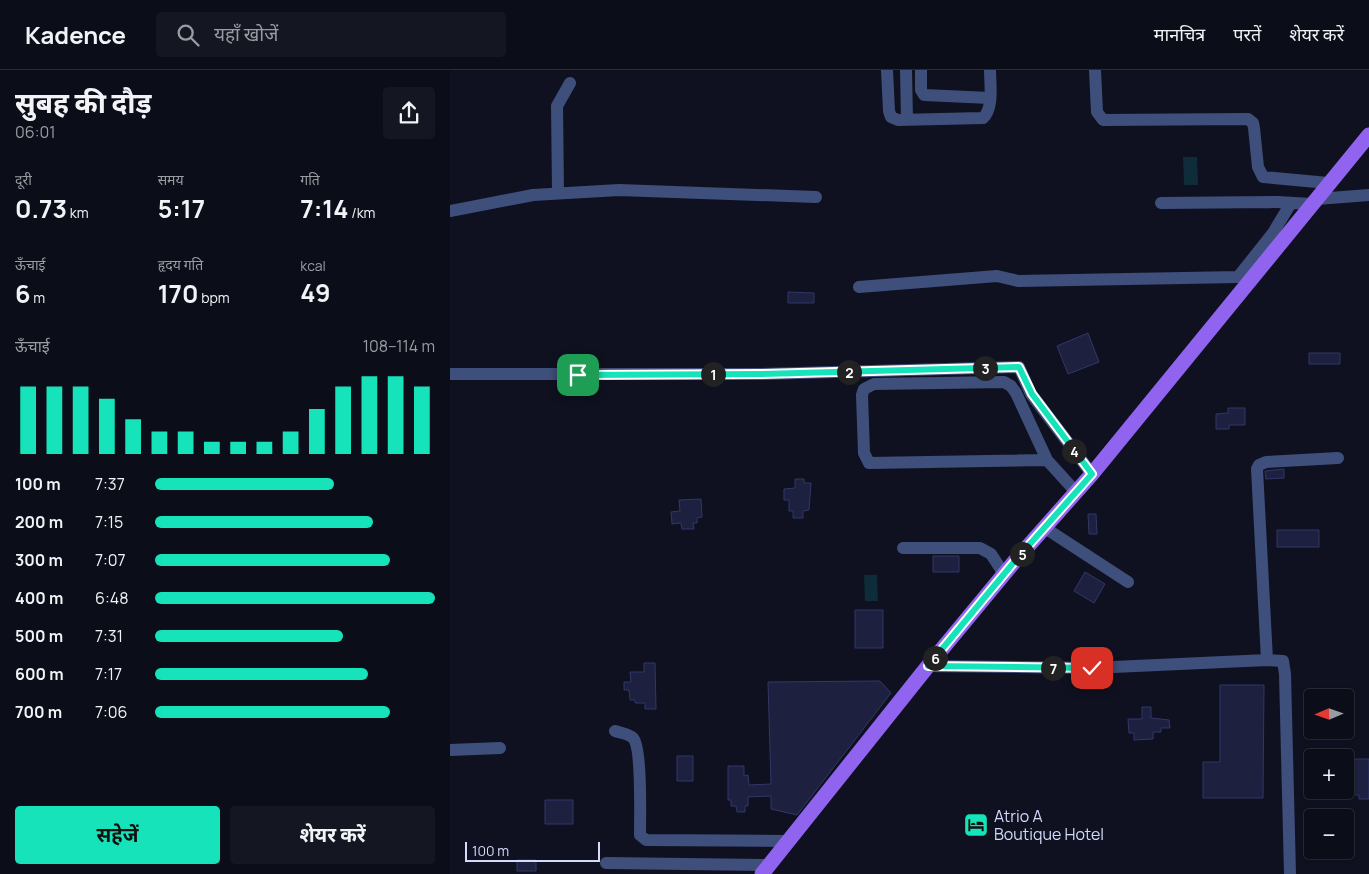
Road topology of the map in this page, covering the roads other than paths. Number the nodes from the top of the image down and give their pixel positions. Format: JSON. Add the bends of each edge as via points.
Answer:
{"nodes":[{"id":1,"x":888,"y":70,"type":"edge"},
{"id":2,"x":906,"y":70,"type":"edge"},
{"id":3,"x":921,"y":70,"type":"edge"},
{"id":4,"x":990,"y":70,"type":"edge"},
{"id":5,"x":1096,"y":70,"type":"edge"},
{"id":6,"x":570,"y":83,"type":"dead end"},
{"id":7,"x":990,"y":98,"type":"junction"},
{"id":8,"x":907,"y":120,"type":"junction"},
{"id":9,"x":1367,"y":139,"type":"edge"},
{"id":10,"x":1328,"y":183,"type":"junction"},
{"id":11,"x":558,"y":193,"type":"junction"},
{"id":12,"x":1369,"y":195,"type":"edge"},
{"id":13,"x":816,"y":197,"type":"dead end"},
{"id":14,"x":1314,"y":202,"type":"junction"},
{"id":15,"x":1161,"y":203,"type":"dead end"},
{"id":16,"x":1291,"y":203,"type":"junction"},
{"id":17,"x":450,"y":211,"type":"edge"},
{"id":18,"x":859,"y":287,"type":"dead end"},
{"id":19,"x":450,"y":374,"type":"edge"},
{"id":20,"x":1338,"y":458,"type":"dead end"},
{"id":21,"x":1047,"y":460,"type":"junction"},
{"id":22,"x":1092,"y":474,"type":"junction"},
{"id":23,"x":1076,"y":492,"type":"junction"},
{"id":24,"x":1045,"y":528,"type":"junction"},
{"id":25,"x":903,"y":548,"type":"dead end"},
{"id":26,"x":1004,"y":574,"type":"junction"},
{"id":27,"x":1128,"y":582,"type":"dead end"},
{"id":28,"x":1267,"y":660,"type":"junction"},
{"id":29,"x":928,"y":666,"type":"junction"},
{"id":30,"x":615,"y":731,"type":"dead end"},
{"id":31,"x":500,"y":748,"type":"dead end"},
{"id":32,"x":450,"y":750,"type":"edge"},
{"id":33,"x":787,"y":841,"type":"junction"},
{"id":34,"x":606,"y":863,"type":"dead end"},
{"id":35,"x":766,"y":869,"type":"edge"},
{"id":36,"x":1290,"y":874,"type":"edge"}],
"edges":[{"from":1,"to":8,"type":"street","via":[[891,116]]},
{"from":2,"to":8,"type":"street"},
{"from":3,"to":7,"type":"street","via":[[924,95]]},
{"from":4,"to":7,"type":"street"},
{"from":5,"to":10,"type":"street","via":[[1097,112],[1103,120],[1248,120],[1253,123],[1258,167],[1263,177]]},
{"from":6,"to":11,"type":"street","via":[[557,106]]},
{"from":7,"to":8,"type":"street","via":[[983,118]]},
{"from":9,"to":10,"type":"main road"},
{"from":10,"to":14,"type":"main road"},
{"from":11,"to":13,"type":"street","via":[[650,190]]},
{"from":11,"to":17,"type":"street"},
{"from":12,"to":14,"type":"street"},
{"from":14,"to":16,"type":"street"},
{"from":14,"to":22,"type":"main road"},
{"from":15,"to":16,"type":"street"},
{"from":16,"to":18,"type":"street","via":[[1274,233],[1238,277],[1011,281],[997,276]]},
{"from":19,"to":22,"type":"street","via":[[760,374],[1019,367],[1032,394]]},
{"from":20,"to":28,"type":"street","via":[[1266,462],[1257,469]]},
{"from":21,"to":21,"type":"street","via":[[1016,393],[1004,382],[874,384],[864,389],[864,453],[869,463]]},
{"from":21,"to":23,"type":"street"},
{"from":22,"to":23,"type":"main road"},
{"from":23,"to":24,"type":"main road"},
{"from":24,"to":26,"type":"main road"},
{"from":24,"to":27,"type":"street"},
{"from":25,"to":26,"type":"street","via":[[980,548],[991,554]]},
{"from":26,"to":29,"type":"main road"},
{"from":28,"to":29,"type":"street","via":[[1092,668]]},
{"from":28,"to":36,"type":"street","via":[[1283,661],[1286,674]]},
{"from":29,"to":33,"type":"main road"},
{"from":30,"to":33,"type":"street","via":[[637,743],[642,839]]},
{"from":31,"to":32,"type":"street"},
{"from":33,"to":35,"type":"main road"},
{"from":34,"to":35,"type":"street"}]}
